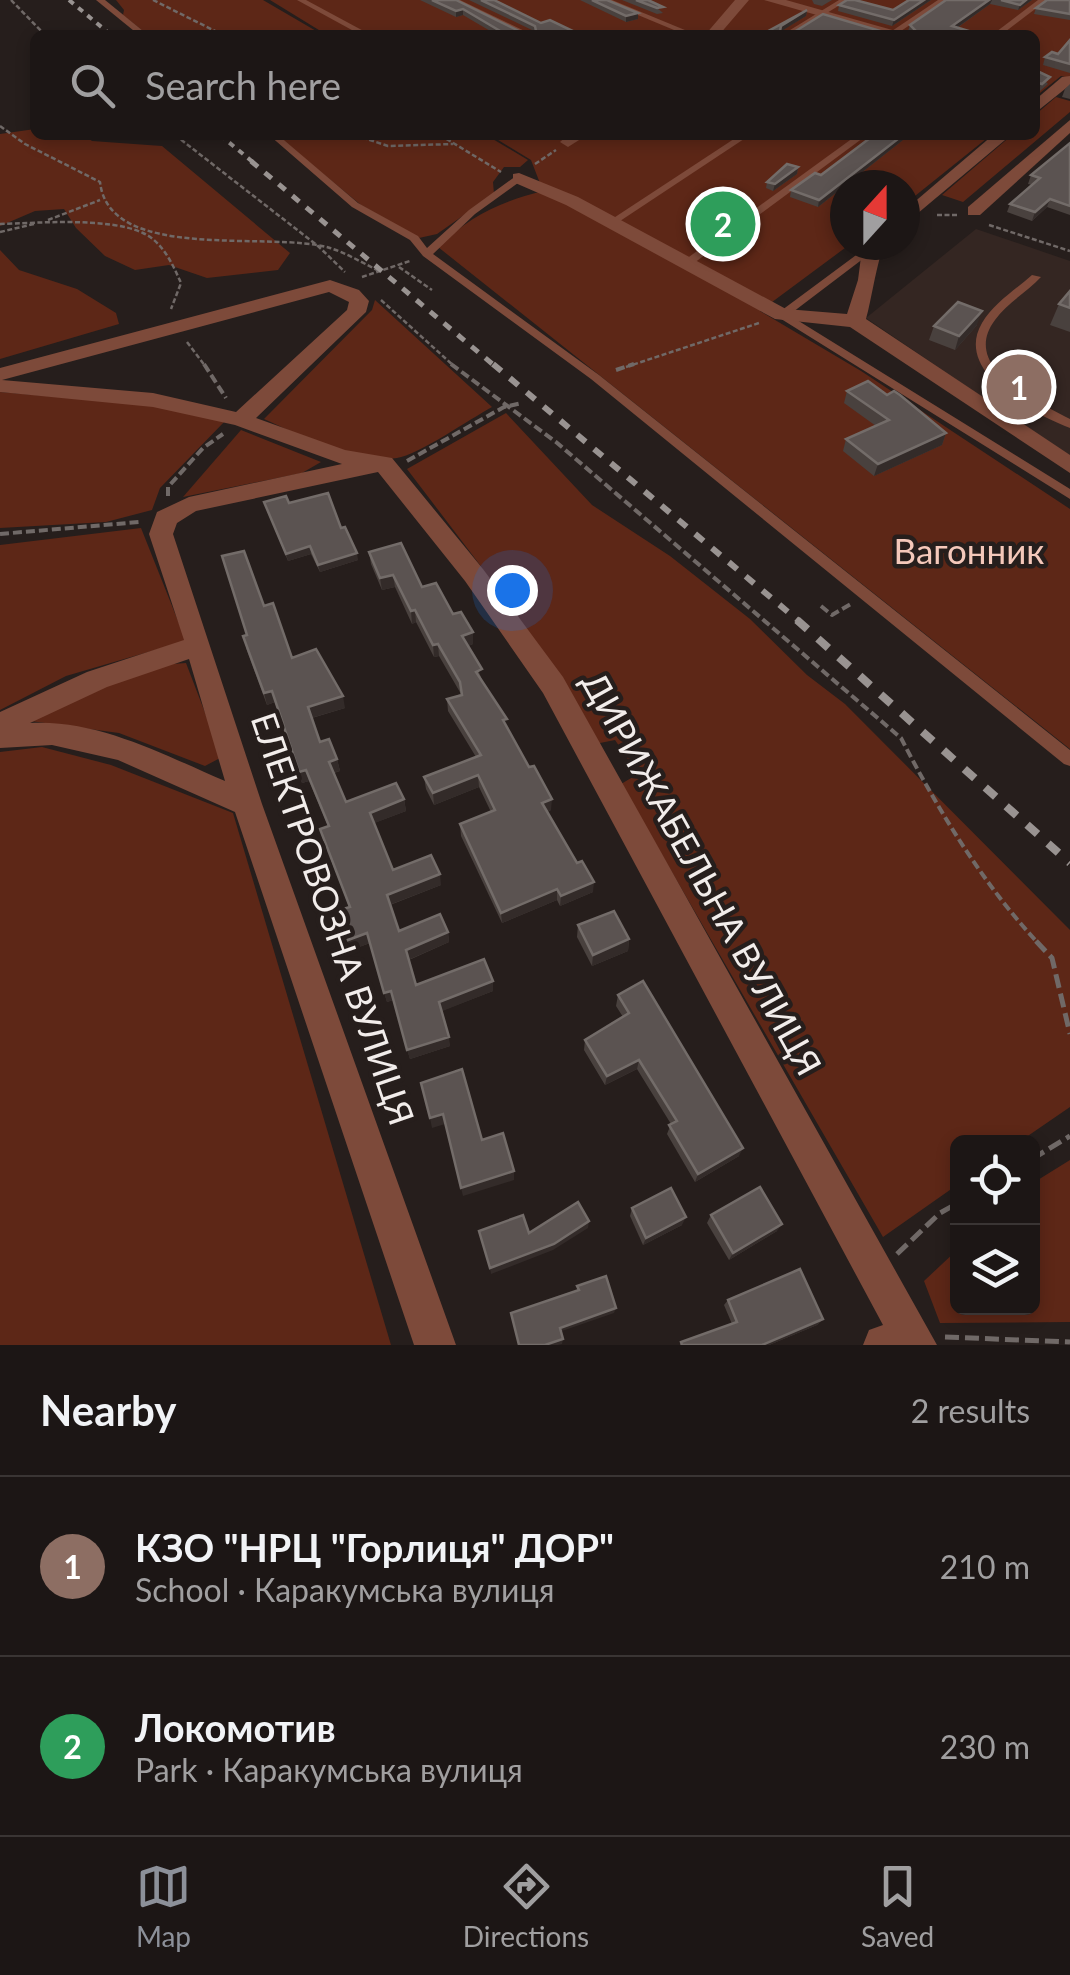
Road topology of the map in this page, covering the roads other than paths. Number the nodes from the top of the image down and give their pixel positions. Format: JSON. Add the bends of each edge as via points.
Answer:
{"nodes":[{"id":1,"x":100,"y":0,"type":"edge"},
{"id":2,"x":301,"y":0,"type":"edge"},
{"id":3,"x":454,"y":0,"type":"edge"},
{"id":4,"x":606,"y":0,"type":"edge"},
{"id":5,"x":742,"y":0,"type":"edge"},
{"id":6,"x":772,"y":0,"type":"edge"},
{"id":7,"x":844,"y":0,"type":"edge"},
{"id":8,"x":943,"y":0,"type":"edge"},
{"id":9,"x":1043,"y":0,"type":"edge"},
{"id":10,"x":822,"y":13,"type":"junction"},
{"id":11,"x":138,"y":30,"type":"edge"},
{"id":12,"x":358,"y":30,"type":"edge"},
{"id":13,"x":519,"y":30,"type":"edge"},
{"id":14,"x":681,"y":30,"type":"edge"},
{"id":15,"x":716,"y":30,"type":"edge"},
{"id":16,"x":794,"y":30,"type":"edge"},
{"id":17,"x":882,"y":30,"type":"edge"},
{"id":18,"x":902,"y":30,"type":"edge"},
{"id":19,"x":1003,"y":30,"type":"edge"},
{"id":20,"x":1063,"y":79,"type":"edge"},
{"id":21,"x":1040,"y":103,"type":"edge"},
{"id":22,"x":1070,"y":126,"type":"edge"},
{"id":23,"x":279,"y":140,"type":"edge"},
{"id":24,"x":738,"y":140,"type":"edge"},
{"id":25,"x":855,"y":140,"type":"edge"},
{"id":26,"x":997,"y":140,"type":"edge"},
{"id":27,"x":519,"y":178,"type":"joint"},
{"id":28,"x":920,"y":206,"type":"edge"},
{"id":29,"x":976,"y":214,"type":"road end"},
{"id":30,"x":611,"y":223,"type":"junction"},
{"id":31,"x":427,"y":254,"type":"junction"},
{"id":32,"x":857,"y":260,"type":"edge"},
{"id":33,"x":872,"y":260,"type":"edge"},
{"id":34,"x":686,"y":264,"type":"junction"},
{"id":35,"x":1036,"y":277,"type":"dead end"},
{"id":36,"x":782,"y":316,"type":"junction"},
{"id":37,"x":855,"y":322,"type":"junction"},
{"id":38,"x":0,"y":374,"type":"edge"},
{"id":39,"x":0,"y":386,"type":"edge"},
{"id":40,"x":241,"y":420,"type":"junction"},
{"id":41,"x":1070,"y":424,"type":"edge"},
{"id":42,"x":384,"y":464,"type":"junction"},
{"id":43,"x":1070,"y":466,"type":"edge"},
{"id":44,"x":1070,"y":495,"type":"edge"},
{"id":45,"x":200,"y":646,"type":"junction"},
{"id":46,"x":0,"y":725,"type":"edge"},
{"id":47,"x":0,"y":736,"type":"edge"},
{"id":48,"x":1070,"y":759,"type":"edge"},
{"id":49,"x":247,"y":804,"type":"junction"},
{"id":50,"x":903,"y":1342,"type":"edge"},
{"id":51,"x":435,"y":1345,"type":"edge"}],
"edges":[{"from":1,"to":11,"type":"lane"},
{"from":2,"to":12,"type":"lane"},
{"from":3,"to":13,"type":"lane"},
{"from":4,"to":14,"type":"lane"},
{"from":5,"to":15,"type":"street"},
{"from":6,"to":10,"type":"street"},
{"from":7,"to":10,"type":"lane"},
{"from":8,"to":18,"type":"lane"},
{"from":9,"to":19,"type":"lane"},
{"from":10,"to":16,"type":"lane"},
{"from":10,"to":17,"type":"street"},
{"from":20,"to":21,"type":"street"},
{"from":22,"to":29,"type":"street"},
{"from":23,"to":31,"type":"lane"},
{"from":24,"to":30,"type":"lane"},
{"from":25,"to":34,"type":"lane"},
{"from":26,"to":28,"type":"street"},
{"from":27,"to":30,"type":"street"},
{"from":27,"to":31,"type":"lane"},
{"from":30,"to":34,"type":"street"},
{"from":31,"to":48,"type":"lane","via":[[596,377]]},
{"from":32,"to":36,"type":"lane"},
{"from":33,"to":37,"type":"street"},
{"from":34,"to":36,"type":"street"},
{"from":35,"to":41,"type":"lane","via":[[986,324],[978,343],[985,366],[1006,386]]},
{"from":36,"to":37,"type":"street"},
{"from":36,"to":44,"type":"lane"},
{"from":37,"to":43,"type":"street"},
{"from":38,"to":40,"type":"street","via":[[330,286],[352,294],[359,301],[356,312]]},
{"from":39,"to":40,"type":"street","via":[[153,400]]},
{"from":40,"to":42,"type":"street","via":[[341,457]]},
{"from":42,"to":45,"type":"street","name":"ЕЛЕКТРОВОЗНА ВУЛИЦЯ","via":[[189,505],[166,518],[161,534]]},
{"from":42,"to":50,"type":"street","name":"ДИРИЖАБЕЛЬНА ВУЛИЦЯ","via":[[552,685],[876,1275]]},
{"from":45,"to":46,"type":"street","via":[[112,671]]},
{"from":45,"to":49,"type":"street","name":"ЕЛЕКТРОВОЗНА ВУЛИЦЯ"},
{"from":47,"to":49,"type":"street","via":[[52,732],[123,750]]},
{"from":49,"to":51,"type":"street","name":"ЕЛЕКТРОВОЗНА ВУЛИЦЯ"}]}
